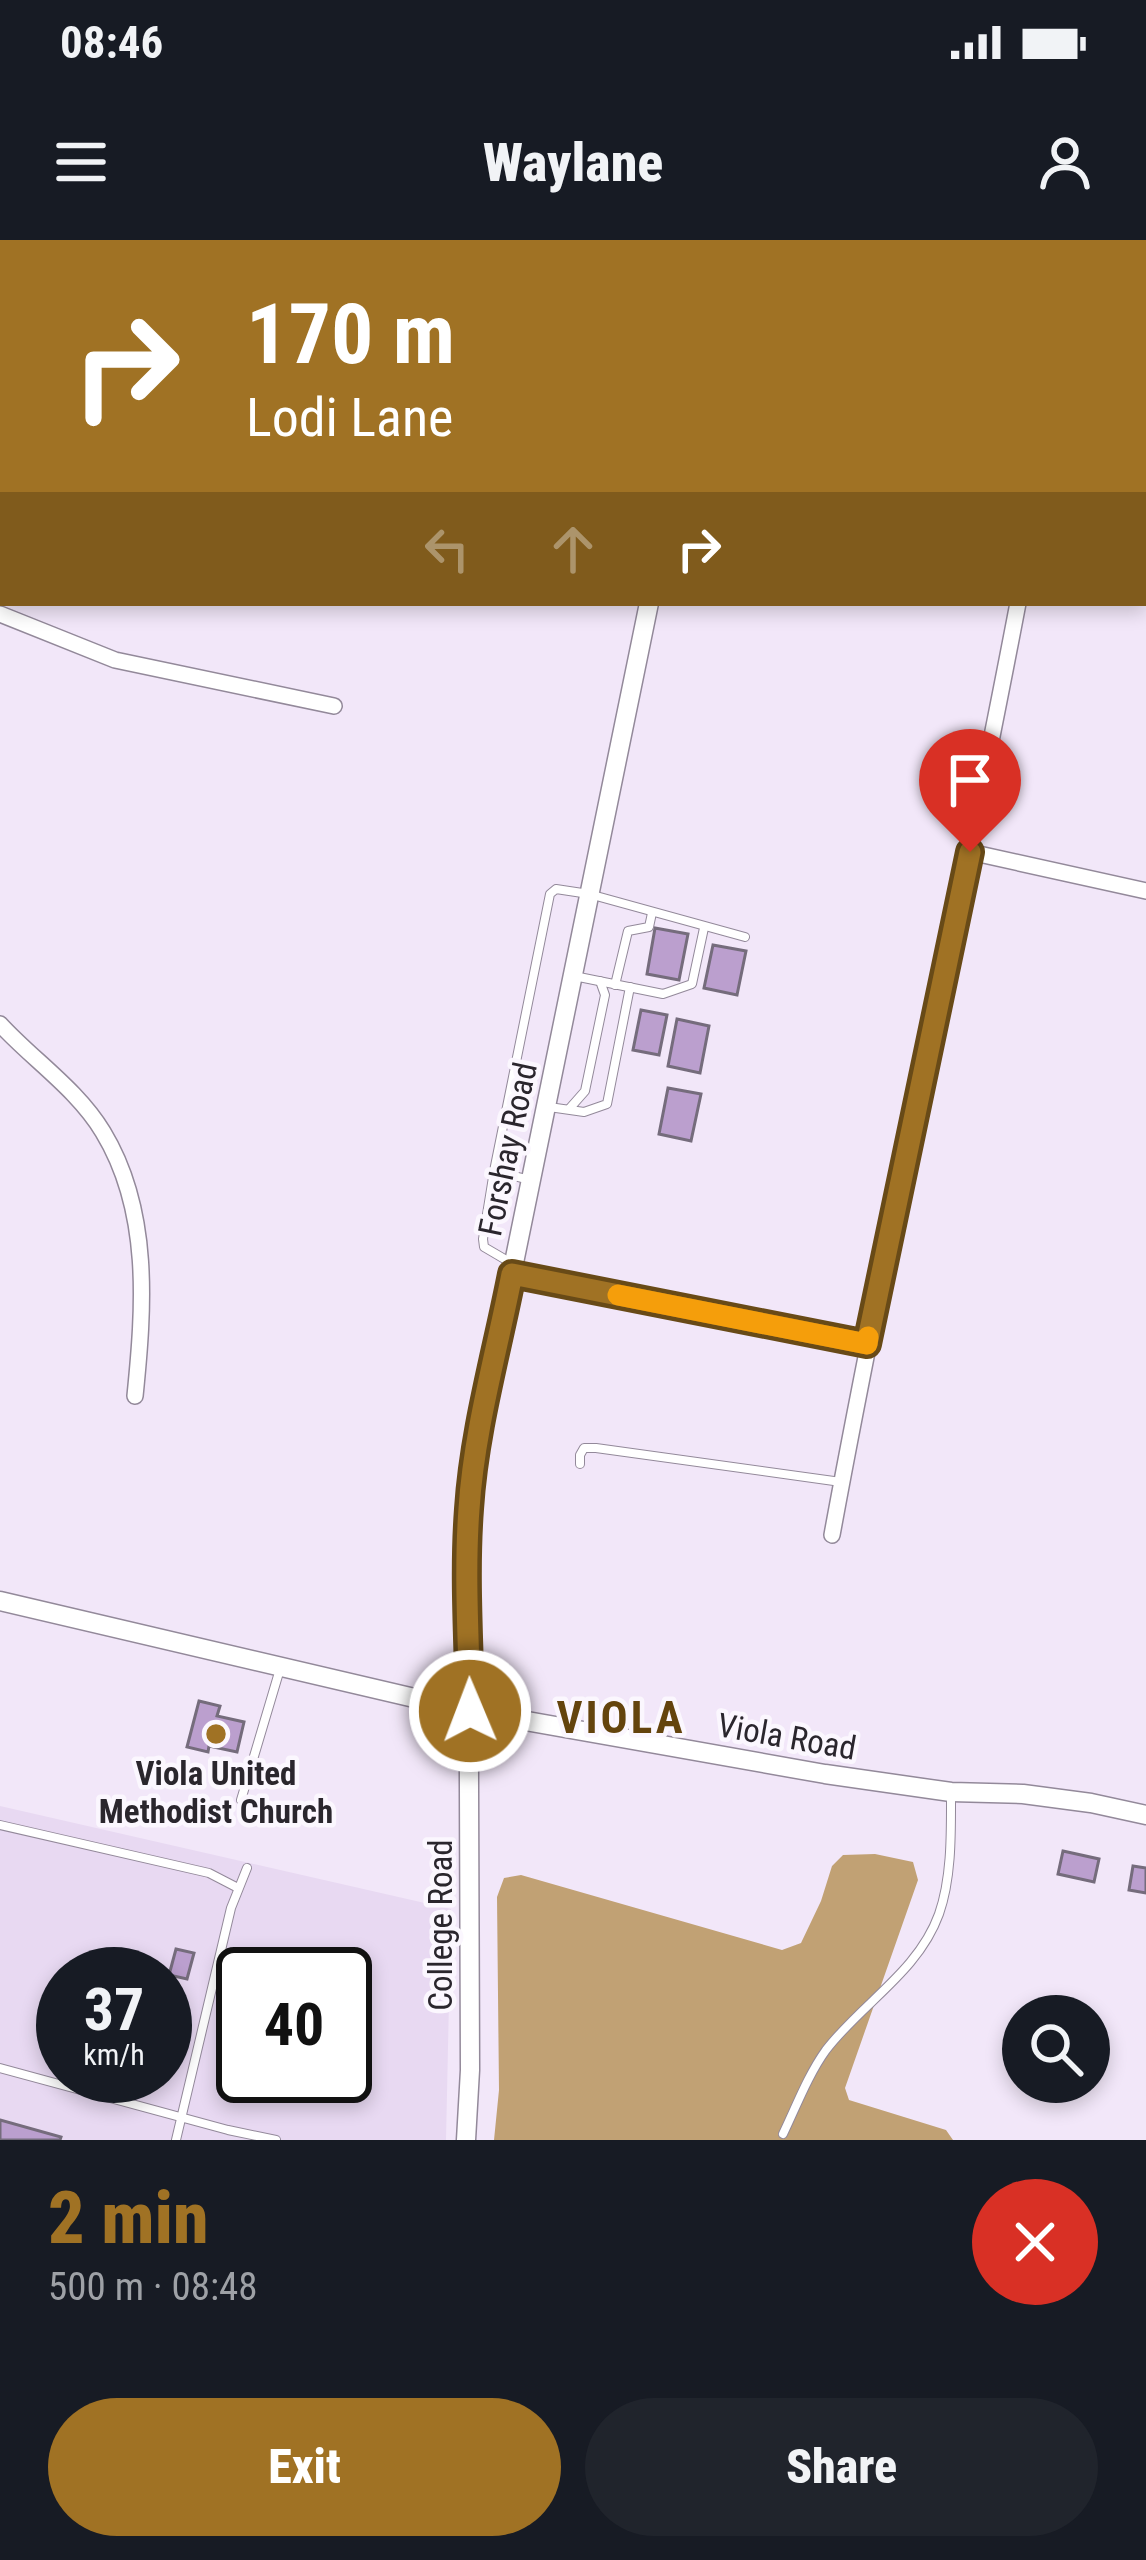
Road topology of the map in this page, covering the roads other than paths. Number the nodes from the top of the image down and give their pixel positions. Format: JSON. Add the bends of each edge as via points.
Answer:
{"nodes":[{"id":1,"x":648,"y":606,"type":"edge"},
{"id":2,"x":1017,"y":606,"type":"edge"},
{"id":3,"x":0,"y":614,"type":"edge"},
{"id":4,"x":334,"y":706,"type":"dead end"},
{"id":5,"x":970,"y":852,"type":"junction"},
{"id":6,"x":1146,"y":891,"type":"edge"},
{"id":7,"x":589,"y":894,"type":"junction"},
{"id":8,"x":652,"y":913,"type":"junction"},
{"id":9,"x":704,"y":928,"type":"junction"},
{"id":10,"x":745,"y":937,"type":"dead end"},
{"id":11,"x":573,"y":976,"type":"junction"},
{"id":12,"x":600,"y":981,"type":"junction"},
{"id":13,"x":615,"y":985,"type":"junction"},
{"id":14,"x":630,"y":987,"type":"junction"},
{"id":15,"x":0,"y":1024,"type":"edge"},
{"id":16,"x":546,"y":1106,"type":"junction"},
{"id":17,"x":569,"y":1110,"type":"junction"},
{"id":18,"x":494,"y":1172,"type":"junction"},
{"id":19,"x":531,"y":1181,"type":"junction"},
{"id":20,"x":513,"y":1269,"type":"junction"},
{"id":21,"x":867,"y":1344,"type":"junction"},
{"id":22,"x":135,"y":1396,"type":"dead end"},
{"id":23,"x":580,"y":1464,"type":"dead end"},
{"id":24,"x":842,"y":1482,"type":"junction"},
{"id":25,"x":832,"y":1535,"type":"dead end"},
{"id":26,"x":0,"y":1601,"type":"edge"},
{"id":27,"x":280,"y":1667,"type":"junction"},
{"id":28,"x":470,"y":1711,"type":"junction"},
{"id":29,"x":952,"y":1792,"type":"junction"},
{"id":30,"x":242,"y":1800,"type":"dead end"},
{"id":31,"x":1146,"y":1815,"type":"edge"},
{"id":32,"x":0,"y":1825,"type":"edge"},
{"id":33,"x":247,"y":1868,"type":"dead end"},
{"id":34,"x":238,"y":1888,"type":"junction"},
{"id":35,"x":0,"y":2068,"type":"edge"},
{"id":36,"x":181,"y":2116,"type":"junction"},
{"id":37,"x":783,"y":2134,"type":"dead end"},
{"id":38,"x":176,"y":2140,"type":"edge"},
{"id":39,"x":276,"y":2140,"type":"edge"},
{"id":40,"x":466,"y":2140,"type":"edge"}],
"edges":[{"from":1,"to":7,"type":"street","name":"Forshay Road"},
{"from":2,"to":5,"type":"street"},
{"from":3,"to":4,"type":"street","via":[[116,660]]},
{"from":5,"to":6,"type":"street"},
{"from":5,"to":21,"type":"street"},
{"from":7,"to":8,"type":"lane"},
{"from":7,"to":11,"type":"street","name":"Forshay Road"},
{"from":7,"to":18,"type":"lane","via":[[550,894]]},
{"from":8,"to":9,"type":"lane"},
{"from":8,"to":13,"type":"lane","via":[[649,926],[628,931]]},
{"from":9,"to":10,"type":"lane"},
{"from":9,"to":14,"type":"lane","via":[[692,984],[663,994]]},
{"from":11,"to":12,"type":"lane"},
{"from":11,"to":16,"type":"street","name":"Forshay Road"},
{"from":12,"to":13,"type":"lane"},
{"from":12,"to":17,"type":"lane","via":[[585,1090]]},
{"from":13,"to":14,"type":"lane"},
{"from":14,"to":17,"type":"lane","via":[[607,1104]]},
{"from":15,"to":22,"type":"street","via":[[102,1130],[127,1181],[142,1275]]},
{"from":16,"to":17,"type":"lane"},
{"from":16,"to":19,"type":"street","name":"Forshay Road"},
{"from":18,"to":19,"type":"lane"},
{"from":18,"to":20,"type":"lane","via":[[484,1246]]},
{"from":19,"to":20,"type":"street","name":"Forshay Road"},
{"from":20,"to":21,"type":"street"},
{"from":20,"to":28,"type":"street","name":"Forshay Road","via":[[469,1506]]},
{"from":21,"to":24,"type":"street"},
{"from":23,"to":24,"type":"lane","via":[[584,1448],[596,1448]]},
{"from":24,"to":25,"type":"street"},
{"from":26,"to":27,"type":"street","name":"Viola Road"},
{"from":27,"to":28,"type":"street","name":"Viola Road"},
{"from":27,"to":30,"type":"lane"},
{"from":28,"to":29,"type":"street","name":"Viola Road"},
{"from":28,"to":40,"type":"street","name":"College Road"},
{"from":29,"to":31,"type":"street","name":"Viola Road","via":[[1023,1794]]},
{"from":29,"to":37,"type":"lane","via":[[939,1914],[914,1961],[822,2055]]},
{"from":32,"to":34,"type":"lane","via":[[209,1874]]},
{"from":33,"to":34,"type":"lane"},
{"from":34,"to":36,"type":"lane"},
{"from":35,"to":36,"type":"lane"},
{"from":36,"to":38,"type":"lane"},
{"from":36,"to":39,"type":"lane"}]}
